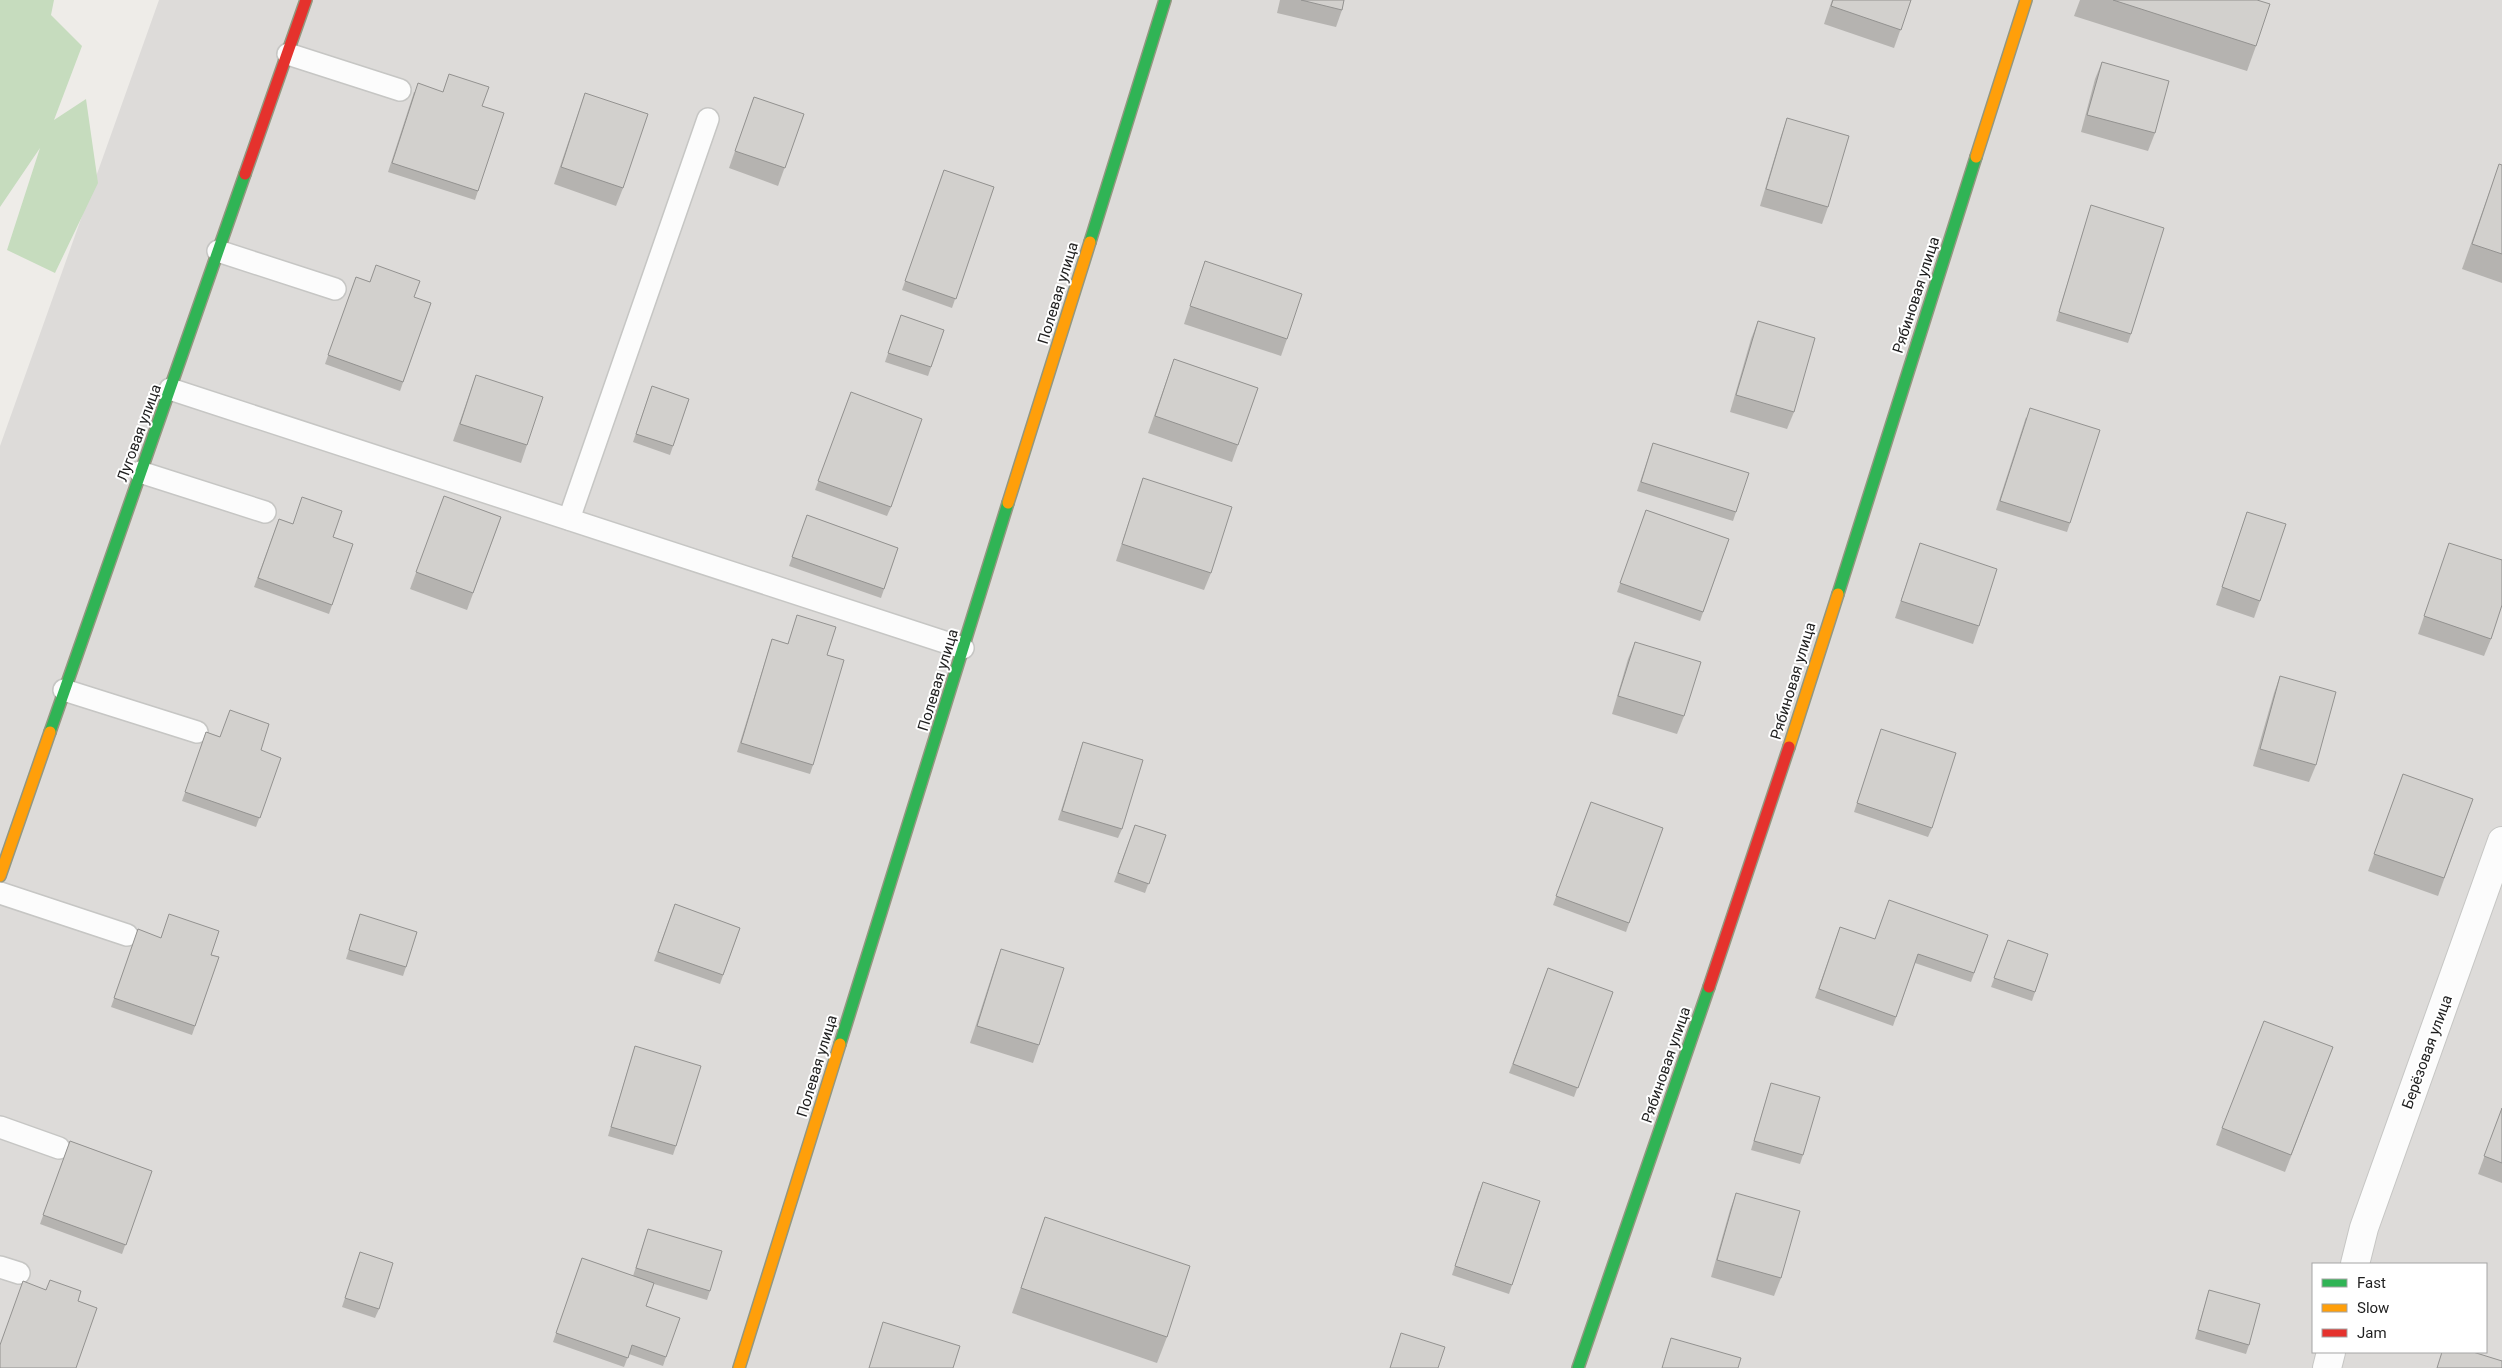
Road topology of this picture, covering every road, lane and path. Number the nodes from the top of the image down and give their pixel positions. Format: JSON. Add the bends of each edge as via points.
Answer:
{"nodes":[{"id":1,"x":306,"y":0,"type":"edge"},
{"id":2,"x":1164,"y":0,"type":"edge"},
{"id":3,"x":2026,"y":0,"type":"edge"},
{"id":4,"x":288,"y":54,"type":"junction"},
{"id":5,"x":400,"y":90,"type":"dead end"},
{"id":6,"x":708,"y":119,"type":"dead end"},
{"id":7,"x":218,"y":251,"type":"junction"},
{"id":8,"x":335,"y":289,"type":"dead end"},
{"id":9,"x":170,"y":389,"type":"junction"},
{"id":10,"x":140,"y":472,"type":"junction"},
{"id":11,"x":265,"y":512,"type":"dead end"},
{"id":12,"x":568,"y":519,"type":"junction"},
{"id":13,"x":963,"y":648,"type":"junction"},
{"id":14,"x":64,"y":690,"type":"junction"},
{"id":15,"x":197,"y":732,"type":"dead end"},
{"id":16,"x":2502,"y":841,"type":"edge"},
{"id":17,"x":0,"y":876,"type":"edge"},
{"id":18,"x":0,"y":893,"type":"edge"},
{"id":19,"x":127,"y":934,"type":"dead end"},
{"id":20,"x":0,"y":1127,"type":"edge"},
{"id":21,"x":59,"y":1148,"type":"dead end"},
{"id":22,"x":2355,"y":1263,"type":"edge"},
{"id":23,"x":2331,"y":1353,"type":"edge"},
{"id":24,"x":739,"y":1368,"type":"edge"},
{"id":25,"x":1578,"y":1368,"type":"edge"},
{"id":26,"x":2327,"y":1368,"type":"edge"}],
"edges":[{"from":1,"to":4,"type":"street","name":"Луговая улица"},
{"from":2,"to":13,"type":"street","name":"Полевая улица"},
{"from":3,"to":25,"type":"street","name":"Рябиновая улица","via":[[1771,804]]},
{"from":4,"to":5,"type":"lane"},
{"from":4,"to":7,"type":"street","name":"Луговая улица"},
{"from":6,"to":12,"type":"lane"},
{"from":7,"to":8,"type":"lane"},
{"from":7,"to":9,"type":"street","name":"Луговая улица"},
{"from":9,"to":10,"type":"street","name":"Луговая улица"},
{"from":9,"to":12,"type":"lane"},
{"from":10,"to":11,"type":"lane"},
{"from":10,"to":14,"type":"street","name":"Луговая улица"},
{"from":12,"to":13,"type":"lane"},
{"from":13,"to":24,"type":"street","name":"Полевая улица"},
{"from":14,"to":15,"type":"lane"},
{"from":14,"to":17,"type":"street","name":"Луговая улица"},
{"from":16,"to":22,"type":"street","name":"Берёзовая улица","via":[[2364,1228]]},
{"from":18,"to":19,"type":"lane"},
{"from":20,"to":21,"type":"lane"},
{"from":23,"to":26,"type":"street"}]}
